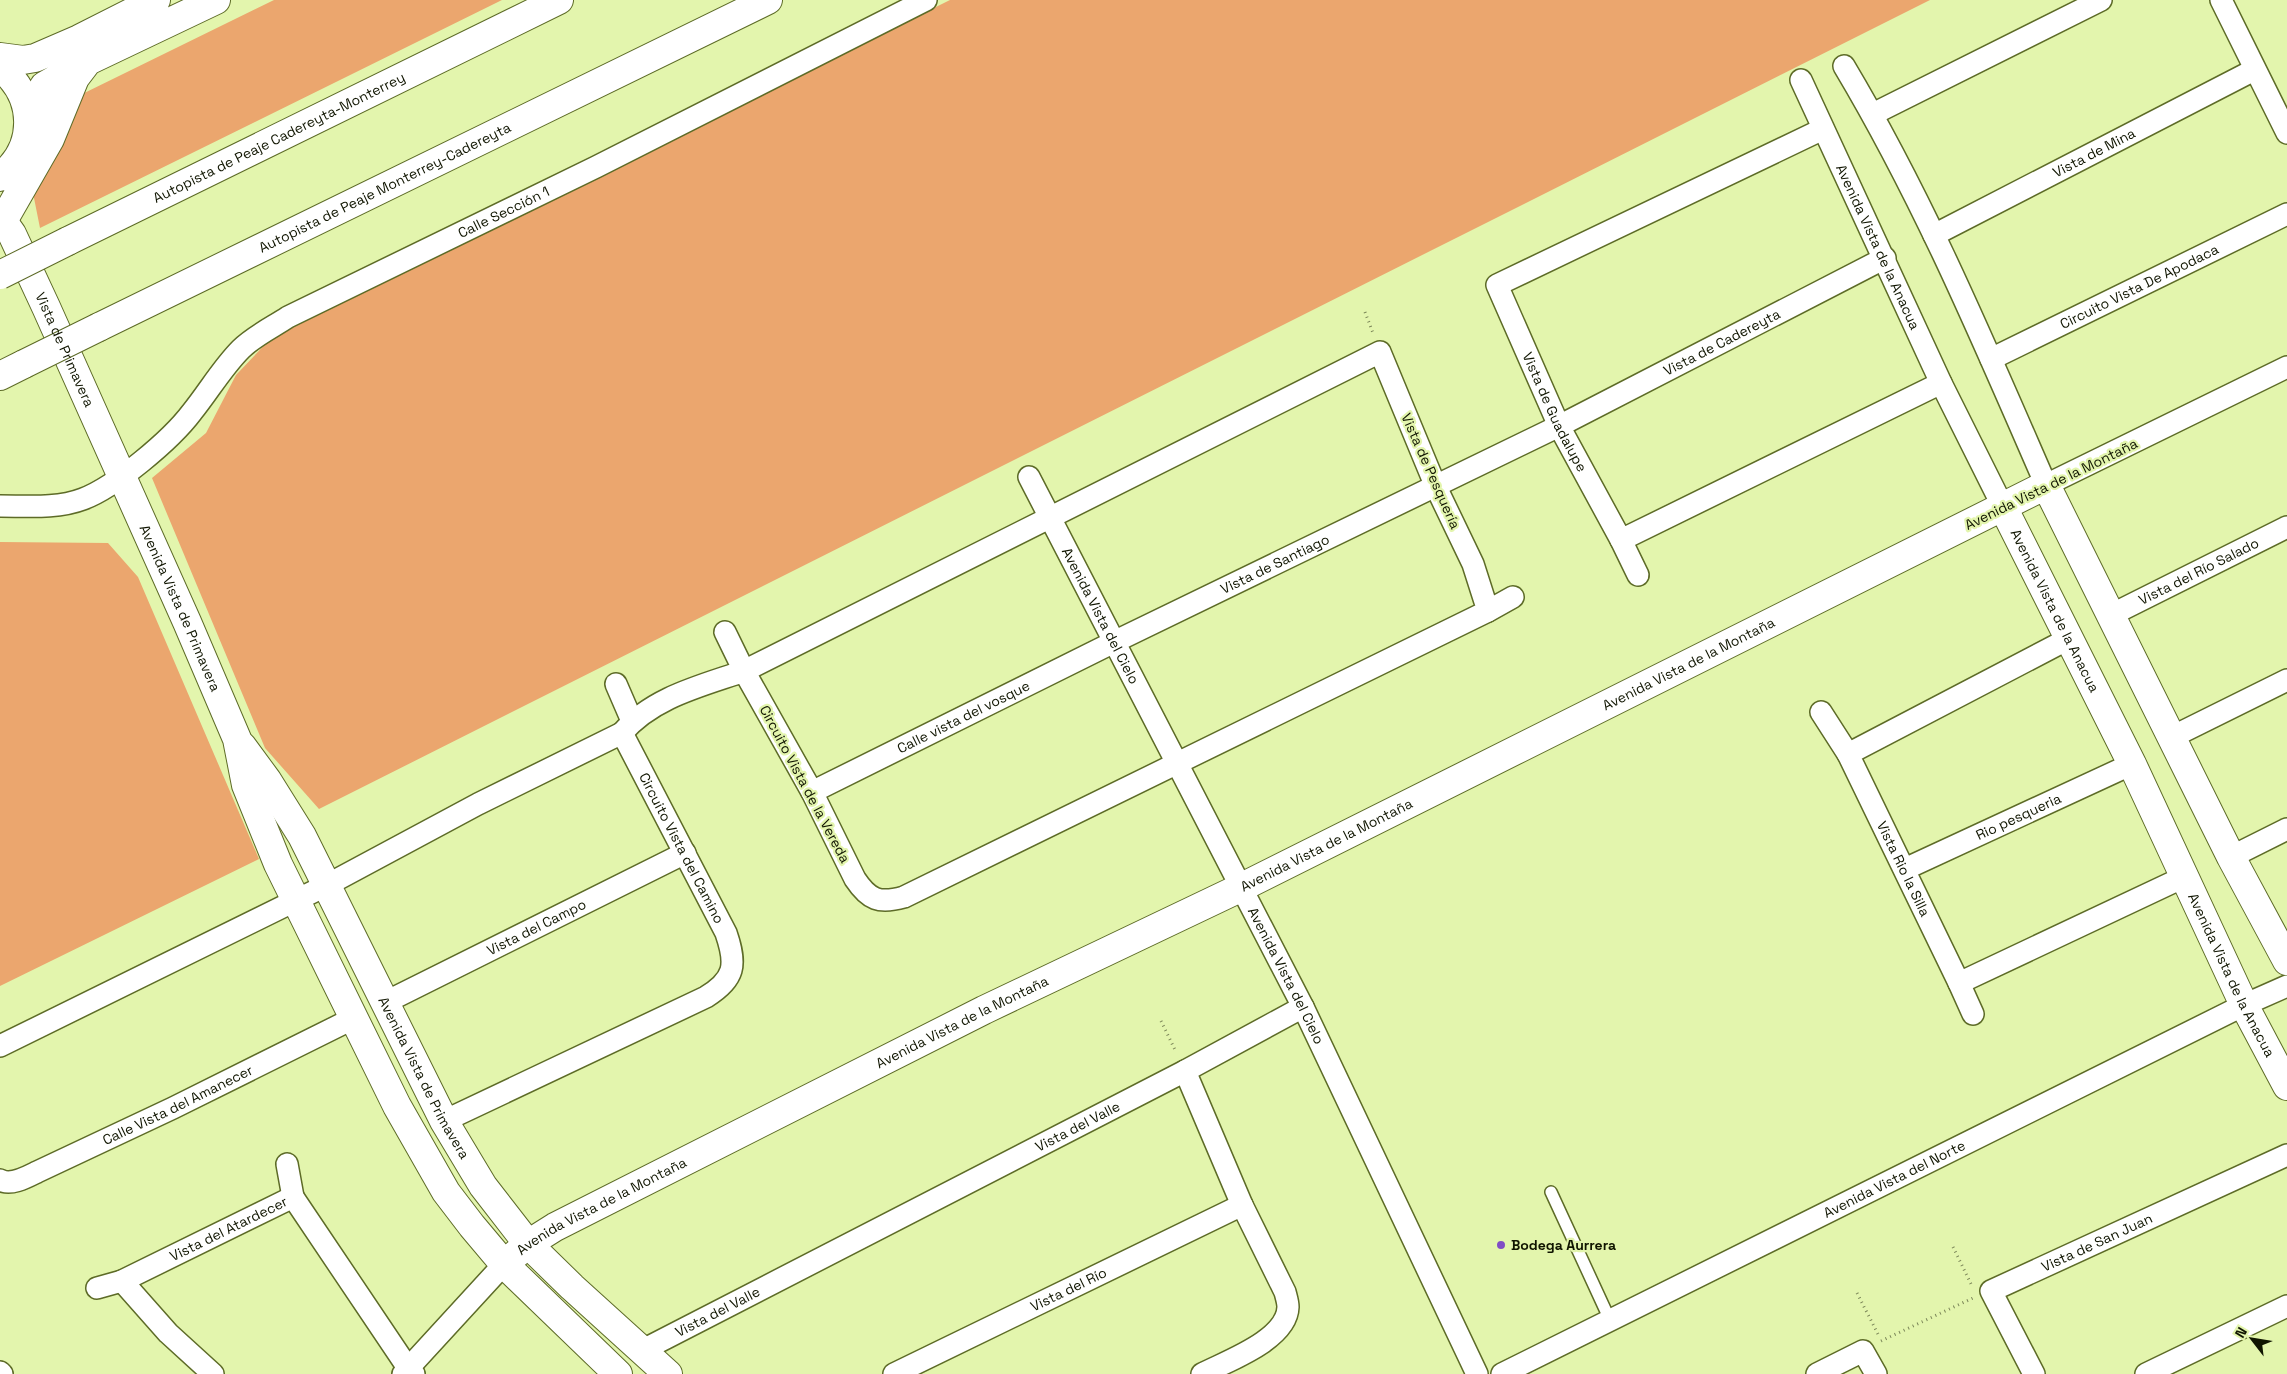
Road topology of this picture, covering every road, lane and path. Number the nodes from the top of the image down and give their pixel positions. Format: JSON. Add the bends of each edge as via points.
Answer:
{"nodes":[{"id":1,"x":156,"y":0,"type":"edge"},
{"id":2,"x":216,"y":0,"type":"edge"},
{"id":3,"x":559,"y":0,"type":"edge"},
{"id":4,"x":768,"y":0,"type":"edge"},
{"id":5,"x":926,"y":0,"type":"edge"},
{"id":6,"x":2101,"y":0,"type":"edge"},
{"id":7,"x":2221,"y":0,"type":"edge"},
{"id":8,"x":0,"y":42,"type":"edge"},
{"id":9,"x":84,"y":50,"type":"junction"},
{"id":10,"x":0,"y":57,"type":"edge"},
{"id":11,"x":1844,"y":66,"type":"dead end"},
{"id":12,"x":0,"y":67,"type":"edge"},
{"id":13,"x":2254,"y":70,"type":"junction"},
{"id":14,"x":1801,"y":80,"type":"dead end"},
{"id":15,"x":1873,"y":114,"type":"junction"},
{"id":16,"x":1823,"y":130,"type":"junction"},
{"id":17,"x":2287,"y":133,"type":"edge"},
{"id":18,"x":26,"y":142,"type":"junction"},
{"id":19,"x":0,"y":177,"type":"edge"},
{"id":20,"x":2287,"y":214,"type":"edge"},
{"id":21,"x":4,"y":218,"type":"edge"},
{"id":22,"x":1934,"y":235,"type":"junction"},
{"id":23,"x":1885,"y":258,"type":"junction"},
{"id":24,"x":0,"y":275,"type":"edge"},
{"id":25,"x":1991,"y":359,"type":"junction"},
{"id":26,"x":2287,"y":367,"type":"edge"},
{"id":27,"x":0,"y":376,"type":"edge"},
{"id":28,"x":1941,"y":383,"type":"junction"},
{"id":29,"x":1559,"y":426,"type":"junction"},
{"id":30,"x":123,"y":477,"type":"junction"},
{"id":31,"x":1029,"y":477,"type":"dead end"},
{"id":32,"x":2046,"y":485,"type":"junction"},
{"id":33,"x":1436,"y":487,"type":"junction"},
{"id":34,"x":0,"y":506,"type":"edge"},
{"id":35,"x":2004,"y":507,"type":"junction"},
{"id":36,"x":1051,"y":518,"type":"junction"},
{"id":37,"x":2287,"y":527,"type":"edge"},
{"id":38,"x":1621,"y":540,"type":"junction"},
{"id":39,"x":1638,"y":575,"type":"dead end"},
{"id":40,"x":1513,"y":597,"type":"dead end"},
{"id":41,"x":1488,"y":611,"type":"junction"},
{"id":42,"x":2110,"y":615,"type":"junction"},
{"id":43,"x":725,"y":632,"type":"dead end"},
{"id":44,"x":2070,"y":638,"type":"junction"},
{"id":45,"x":1114,"y":642,"type":"junction"},
{"id":46,"x":744,"y":671,"type":"junction"},
{"id":47,"x":2287,"y":680,"type":"edge"},
{"id":48,"x":616,"y":684,"type":"dead end"},
{"id":49,"x":1821,"y":712,"type":"dead end"},
{"id":50,"x":627,"y":727,"type":"junction"},
{"id":51,"x":2172,"y":737,"type":"junction"},
{"id":52,"x":237,"y":739,"type":"junction"},
{"id":53,"x":1848,"y":754,"type":"junction"},
{"id":54,"x":1176,"y":762,"type":"junction"},
{"id":55,"x":2132,"y":764,"type":"junction"},
{"id":56,"x":812,"y":792,"type":"junction"},
{"id":57,"x":2287,"y":829,"type":"edge"},
{"id":58,"x":685,"y":853,"type":"junction"},
{"id":59,"x":2230,"y":857,"type":"junction"},
{"id":60,"x":1905,"y":869,"type":"junction"},
{"id":61,"x":2186,"y":876,"type":"junction"},
{"id":62,"x":327,"y":885,"type":"junction"},
{"id":63,"x":1240,"y":888,"type":"junction"},
{"id":64,"x":296,"y":900,"type":"junction"},
{"id":65,"x":2287,"y":962,"type":"edge"},
{"id":66,"x":1960,"y":983,"type":"junction"},
{"id":67,"x":2287,"y":986,"type":"edge"},
{"id":68,"x":386,"y":1002,"type":"junction"},
{"id":69,"x":2244,"y":1005,"type":"junction"},
{"id":70,"x":1304,"y":1007,"type":"junction"},
{"id":71,"x":1973,"y":1014,"type":"dead end"},
{"id":72,"x":354,"y":1018,"type":"junction"},
{"id":73,"x":1160,"y":1021,"type":"dead end"},
{"id":74,"x":0,"y":1046,"type":"edge"},
{"id":75,"x":1185,"y":1071,"type":"junction"},
{"id":76,"x":2287,"y":1086,"type":"edge"},
{"id":77,"x":444,"y":1121,"type":"junction"},
{"id":78,"x":2287,"y":1155,"type":"edge"},
{"id":79,"x":287,"y":1164,"type":"dead end"},
{"id":80,"x":0,"y":1180,"type":"edge"},
{"id":81,"x":1552,"y":1192,"type":"dead end"},
{"id":82,"x":293,"y":1197,"type":"junction"},
{"id":83,"x":1242,"y":1205,"type":"junction"},
{"id":84,"x":528,"y":1244,"type":"junction"},
{"id":85,"x":1953,"y":1248,"type":"dead end"},
{"id":86,"x":504,"y":1264,"type":"junction"},
{"id":87,"x":122,"y":1281,"type":"junction"},
{"id":88,"x":97,"y":1288,"type":"dead end"},
{"id":89,"x":1857,"y":1293,"type":"dead end"},
{"id":90,"x":1984,"y":1293,"type":"junction"},
{"id":91,"x":2287,"y":1306,"type":"edge"},
{"id":92,"x":1610,"y":1320,"type":"junction"},
{"id":93,"x":1882,"y":1341,"type":"junction"},
{"id":94,"x":641,"y":1351,"type":"junction"},
{"id":95,"x":1863,"y":1351,"type":"junction"},
{"id":96,"x":408,"y":1372,"type":"edge"},
{"id":97,"x":213,"y":1374,"type":"edge"},
{"id":98,"x":618,"y":1374,"type":"edge"},
{"id":99,"x":668,"y":1374,"type":"edge"},
{"id":100,"x":894,"y":1374,"type":"edge"},
{"id":101,"x":1202,"y":1374,"type":"edge"},
{"id":102,"x":1477,"y":1374,"type":"edge"},
{"id":103,"x":1502,"y":1374,"type":"edge"},
{"id":104,"x":1816,"y":1374,"type":"edge"},
{"id":105,"x":1876,"y":1374,"type":"edge"},
{"id":106,"x":2034,"y":1374,"type":"edge"},
{"id":107,"x":2146,"y":1374,"type":"edge"}],
"edges":[{"from":1,"to":9,"type":"main road"},
{"from":2,"to":9,"type":"main road"},
{"from":3,"to":24,"type":"main road","name":"Autopista de Peaje Cadereyta-Monterrey","bridge":true},
{"from":4,"to":27,"type":"main road","name":"Autopista de Peaje Monterrey-Cadereyta","bridge":true},
{"from":5,"to":30,"type":"street","name":"Calle Sección 1","via":[[596,167],[288,317],[243,348],[172,435]]},
{"from":6,"to":15,"type":"street"},
{"from":7,"to":13,"type":"street"},
{"from":8,"to":9,"type":"main road"},
{"from":9,"to":10,"type":"main road","via":[[30,59]]},
{"from":9,"to":18,"type":"main road","via":[[44,86]]},
{"from":9,"to":21,"type":"main road","via":[[50,139]]},
{"from":11,"to":15,"type":"street"},
{"from":12,"to":18,"type":"main road","via":[[24,97],[29,123]]},
{"from":13,"to":17,"type":"street"},
{"from":13,"to":22,"type":"street","name":"Vista de Mina"},
{"from":14,"to":16,"type":"street","name":"Avenida Vista de la Anacua"},
{"from":15,"to":22,"type":"street"},
{"from":16,"to":23,"type":"street","name":"Avenida Vista de la Anacua"},
{"from":16,"to":29,"type":"street","name":"Vista de Guadalupe","via":[[1497,285]]},
{"from":18,"to":19,"type":"main road","via":[[18,160]]},
{"from":18,"to":21,"type":"main road"},
{"from":20,"to":25,"type":"street","name":"Circuito Vista De Apodaca"},
{"from":21,"to":30,"type":"main road","name":"Vista de Primavera"},
{"from":22,"to":25,"type":"street"},
{"from":23,"to":28,"type":"street","name":"Avenida Vista de la Anacua"},
{"from":23,"to":29,"type":"street","name":"Vista de Cadereyta"},
{"from":25,"to":32,"type":"street"},
{"from":26,"to":32,"type":"street","name":"Avenida Vista de la Montaña"},
{"from":28,"to":35,"type":"street","name":"Avenida Vista de la Anacua"},
{"from":28,"to":38,"type":"street"},
{"from":29,"to":33,"type":"street","name":"Vista de Cadereyta"},
{"from":29,"to":38,"type":"street","name":"Vista de Guadalupe"},
{"from":30,"to":34,"type":"street","name":"Calle Sección 1","via":[[101,491],[62,505]]},
{"from":30,"to":52,"type":"main road","name":"Avenida Vista de Primavera"},
{"from":31,"to":36,"type":"street","name":"Avenida Vista del Cielo"},
{"from":32,"to":35,"type":"main road","name":"Avenida Vista de la Montaña"},
{"from":32,"to":42,"type":"main road"},
{"from":33,"to":36,"type":"street","name":"Vista de Pesquería","via":[[1380,352]]},
{"from":33,"to":41,"type":"street","name":"Vista de Pesquería","via":[[1473,564]]},
{"from":33,"to":45,"type":"street","name":"Vista de Santiago"},
{"from":35,"to":44,"type":"main road","name":"Avenida Vista de la Anacua"},
{"from":35,"to":63,"type":"main road","name":"Avenida Vista de la Montaña"},
{"from":36,"to":45,"type":"street","name":"Avenida Vista del Cielo"},
{"from":36,"to":46,"type":"street"},
{"from":37,"to":42,"type":"street","name":"Vista del Río Salado"},
{"from":38,"to":39,"type":"street","name":"Vista de Guadalupe"},
{"from":40,"to":41,"type":"street"},
{"from":41,"to":54,"type":"street"},
{"from":42,"to":51,"type":"main road"},
{"from":43,"to":46,"type":"street","name":"Circuito Vista de la Vereda"},
{"from":44,"to":53,"type":"street"},
{"from":44,"to":55,"type":"main road","name":"Avenida Vista de la Anacua"},
{"from":45,"to":54,"type":"street","name":"Avenida Vista del Cielo"},
{"from":45,"to":56,"type":"street","name":"Calle vista del vosque"},
{"from":46,"to":50,"type":"street","via":[[675,696],[642,713]]},
{"from":46,"to":56,"type":"street","name":"Circuito Vista de la Vereda"},
{"from":47,"to":51,"type":"street"},
{"from":48,"to":50,"type":"street","name":"Circuito Vista del Camino"},
{"from":49,"to":53,"type":"street","name":"Vista Rio la Silla"},
{"from":50,"to":58,"type":"street","name":"Circuito Vista del Camino"},
{"from":50,"to":62,"type":"street"},
{"from":51,"to":59,"type":"main road"},
{"from":52,"to":62,"type":"main road","name":"Avenida Vista de Primavera","via":[[281,801]]},
{"from":52,"to":64,"type":"main road","name":"Avenida Vista de Primavera","via":[[253,805]]},
{"from":53,"to":60,"type":"street","name":"Vista Rio la Silla"},
{"from":54,"to":56,"type":"street","name":"Circuito Vista de la Vereda","via":[[888,902],[864,892],[855,879]]},
{"from":54,"to":63,"type":"street","name":"Avenida Vista del Cielo"},
{"from":55,"to":60,"type":"street","name":"Rio pesqueria"},
{"from":55,"to":61,"type":"main road","name":"Avenida Vista de la Anacua"},
{"from":57,"to":59,"type":"street"},
{"from":58,"to":68,"type":"street","name":"Vista del Campo"},
{"from":58,"to":77,"type":"street","name":"Circuito Vista del Camino","via":[[731,947],[732,971],[721,988]]},
{"from":59,"to":65,"type":"main road"},
{"from":60,"to":66,"type":"street","name":"Vista Rio la Silla"},
{"from":61,"to":66,"type":"street"},
{"from":61,"to":69,"type":"main road","name":"Avenida Vista de la Anacua"},
{"from":62,"to":64,"type":"street"},
{"from":62,"to":68,"type":"main road","name":"Avenida Vista de Primavera"},
{"from":63,"to":70,"type":"street","name":"Avenida Vista del Cielo"},
{"from":63,"to":84,"type":"main road","name":"Avenida Vista de la Montaña","via":[[967,1018],[555,1227]]},
{"from":64,"to":72,"type":"main road","name":"Avenida Vista de Primavera"},
{"from":64,"to":74,"type":"street"},
{"from":66,"to":71,"type":"street","name":"Vista Rio la Silla"},
{"from":67,"to":69,"type":"street","name":"Avenida Vista del Norte"},
{"from":68,"to":77,"type":"main road","name":"Avenida Vista de Primavera"},
{"from":69,"to":76,"type":"main road","name":"Avenida Vista de la Anacua"},
{"from":69,"to":92,"type":"street","name":"Avenida Vista del Norte"},
{"from":70,"to":75,"type":"street","name":"Vista del Valle"},
{"from":70,"to":102,"type":"street","name":"Avenida Vista del Cielo"},
{"from":72,"to":80,"type":"street","name":"Calle Vista del Amanecer","via":[[37,1172],[18,1180]]},
{"from":72,"to":86,"type":"main road","name":"Avenida Vista de Primavera","via":[[427,1160],[472,1226]]},
{"from":73,"to":75,"type":"path"},
{"from":75,"to":83,"type":"street"},
{"from":75,"to":94,"type":"street","name":"Vista del Valle"},
{"from":77,"to":84,"type":"main road","name":"Avenida Vista de Primavera","via":[[483,1186]]},
{"from":78,"to":90,"type":"street","name":"Vista de San Juan"},
{"from":79,"to":82,"type":"street"},
{"from":81,"to":92,"type":"lane"},
{"from":82,"to":87,"type":"street","name":"Vista del Atardecer"},
{"from":82,"to":96,"type":"street","name":"Vista del Atardecer"},
{"from":83,"to":100,"type":"street","name":"Vista del Río"},
{"from":83,"to":101,"type":"street","via":[[1285,1292],[1288,1307],[1284,1320],[1264,1342]]},
{"from":84,"to":86,"type":"main road","name":"Avenida Vista de la Montaña"},
{"from":84,"to":94,"type":"main road","name":"Avenida Vista de Primavera"},
{"from":85,"to":90,"type":"path"},
{"from":86,"to":96,"type":"street","name":"Avenida Vista de la Montaña"},
{"from":86,"to":98,"type":"main road","name":"Avenida Vista de Primavera"},
{"from":87,"to":88,"type":"street","name":"Vista del Atardecer"},
{"from":87,"to":97,"type":"street","via":[[168,1333]]},
{"from":89,"to":93,"type":"path"},
{"from":90,"to":93,"type":"path"},
{"from":90,"to":106,"type":"street"},
{"from":91,"to":107,"type":"street"},
{"from":92,"to":103,"type":"street","name":"Avenida Vista del Norte"},
{"from":93,"to":95,"type":"path"},
{"from":94,"to":99,"type":"main road","name":"Avenida Vista de Primavera"},
{"from":95,"to":104,"type":"street"},
{"from":95,"to":105,"type":"street"}]}
